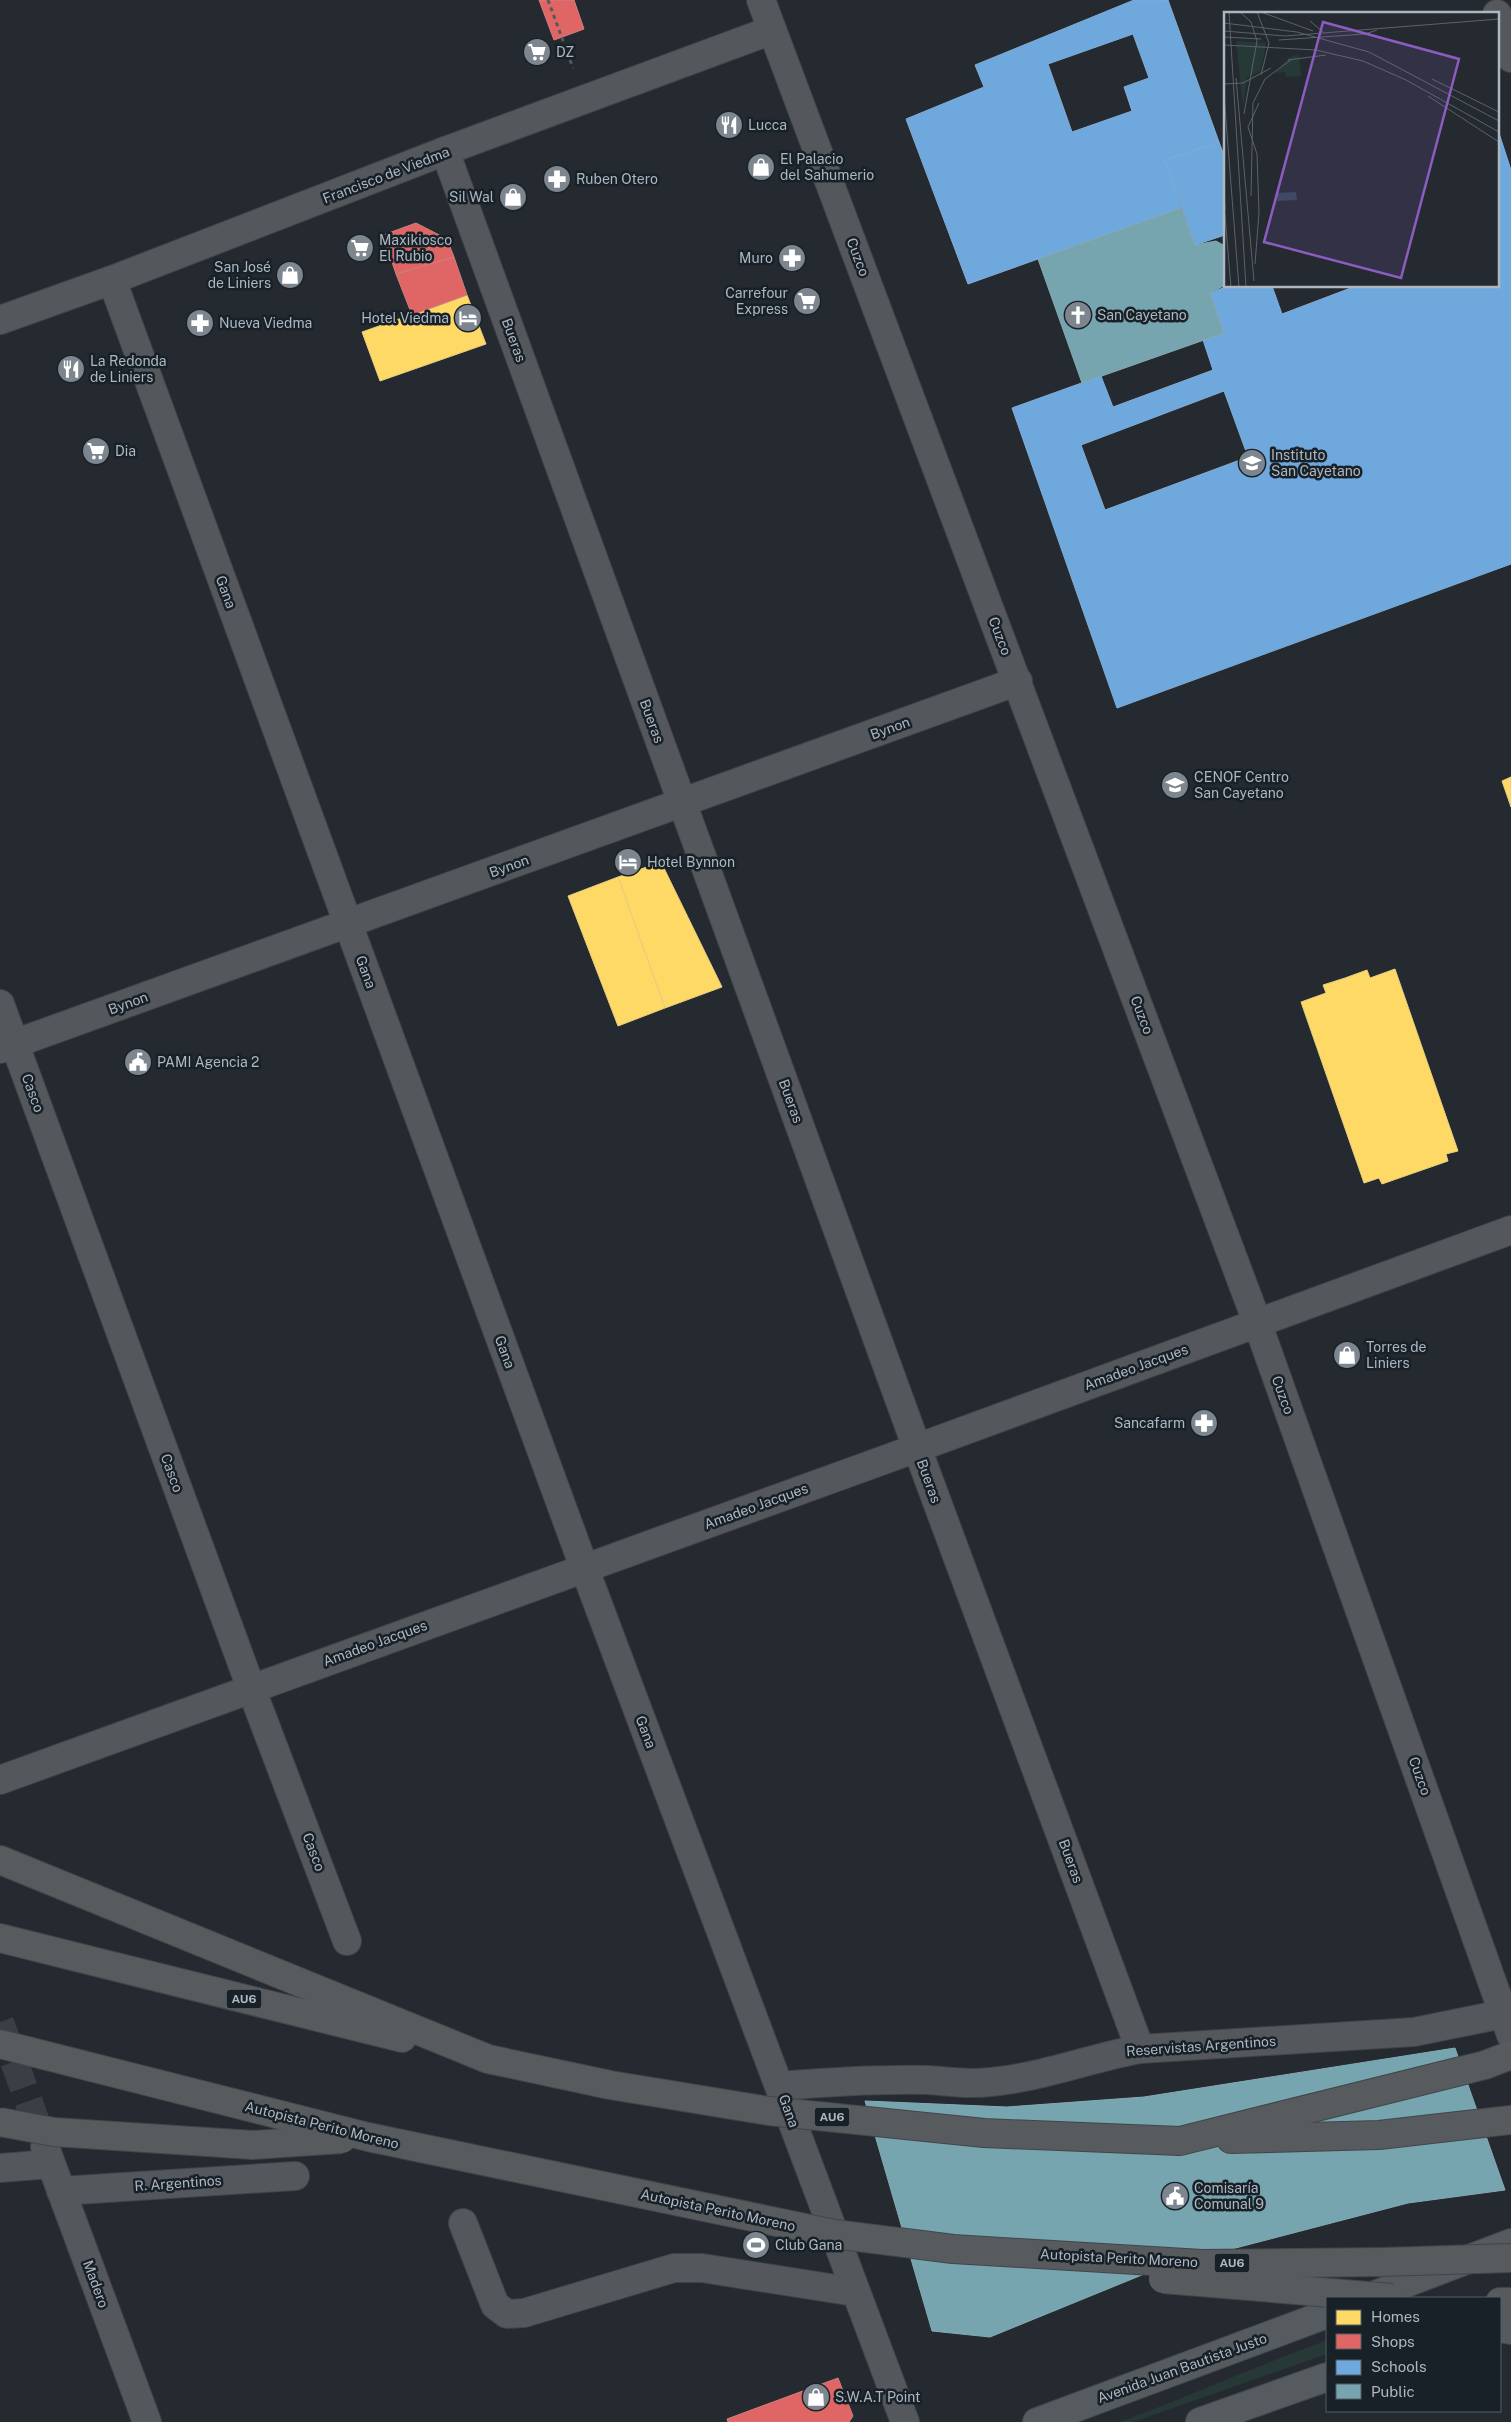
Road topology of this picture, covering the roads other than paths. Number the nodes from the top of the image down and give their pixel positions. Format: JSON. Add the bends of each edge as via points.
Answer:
{"nodes":[{"id":1,"x":761,"y":0,"type":"edge"},
{"id":2,"x":1498,"y":17,"type":"edge"},
{"id":3,"x":772,"y":30,"type":"junction"},
{"id":4,"x":1511,"y":58,"type":"edge"},
{"id":5,"x":446,"y":151,"type":"junction"},
{"id":6,"x":112,"y":280,"type":"junction"},
{"id":7,"x":0,"y":320,"type":"edge"},
{"id":8,"x":1018,"y":681,"type":"junction"},
{"id":9,"x":683,"y":803,"type":"junction"},
{"id":10,"x":348,"y":924,"type":"junction"},
{"id":11,"x":0,"y":1004,"type":"edge"},
{"id":12,"x":8,"y":1046,"type":"edge"},
{"id":13,"x":1511,"y":1230,"type":"edge"},
{"id":14,"x":1257,"y":1322,"type":"junction"},
{"id":15,"x":917,"y":1448,"type":"junction"},
{"id":16,"x":584,"y":1567,"type":"junction"},
{"id":17,"x":251,"y":1688,"type":"junction"},
{"id":18,"x":0,"y":1780,"type":"edge"},
{"id":19,"x":0,"y":1860,"type":"edge"},
{"id":20,"x":0,"y":1938,"type":"edge"},
{"id":21,"x":347,"y":1941,"type":"dead end"},
{"id":22,"x":1507,"y":2025,"type":"edge"},
{"id":23,"x":0,"y":2044,"type":"edge"},
{"id":24,"x":1140,"y":2049,"type":"junction"},
{"id":25,"x":1511,"y":2055,"type":"edge"},
{"id":26,"x":488,"y":2059,"type":"junction"},
{"id":27,"x":780,"y":2086,"type":"junction"},
{"id":28,"x":1511,"y":2120,"type":"edge"},
{"id":29,"x":0,"y":2122,"type":"edge"},
{"id":30,"x":368,"y":2137,"type":"junction"},
{"id":31,"x":1180,"y":2141,"type":"junction"},
{"id":32,"x":0,"y":2168,"type":"edge"},
{"id":33,"x":295,"y":2176,"type":"dead end"},
{"id":34,"x":61,"y":2191,"type":"junction"},
{"id":35,"x":462,"y":2223,"type":"dead end"},
{"id":36,"x":1511,"y":2243,"type":"edge"},
{"id":37,"x":954,"y":2249,"type":"junction"},
{"id":38,"x":1511,"y":2258,"type":"edge"},
{"id":39,"x":855,"y":2292,"type":"junction"},
{"id":40,"x":1370,"y":2297,"type":"edge"},
{"id":41,"x":1380,"y":2297,"type":"edge"},
{"id":42,"x":1326,"y":2314,"type":"edge"},
{"id":43,"x":1326,"y":2377,"type":"edge"},
{"id":44,"x":147,"y":2422,"type":"edge"},
{"id":45,"x":905,"y":2422,"type":"edge"},
{"id":46,"x":1036,"y":2422,"type":"edge"},
{"id":47,"x":1200,"y":2422,"type":"edge"}],
"edges":[{"from":1,"to":3,"type":"street","name":"Cuzco"},
{"from":2,"to":4,"type":"street"},
{"from":3,"to":5,"type":"street","name":"Francisco de Viedma"},
{"from":3,"to":8,"type":"street","name":"Cuzco"},
{"from":5,"to":6,"type":"street","name":"Francisco de Viedma"},
{"from":5,"to":9,"type":"street","name":"Bueras"},
{"from":6,"to":7,"type":"street","name":"Francisco de Viedma"},
{"from":6,"to":10,"type":"street","name":"Gana"},
{"from":8,"to":9,"type":"street","name":"Bynon"},
{"from":8,"to":14,"type":"street","name":"Cuzco"},
{"from":9,"to":10,"type":"street","name":"Bynon"},
{"from":9,"to":15,"type":"street","name":"Bueras"},
{"from":10,"to":12,"type":"street","name":"Bynon"},
{"from":10,"to":16,"type":"street","name":"Gana"},
{"from":11,"to":12,"type":"street","name":"Casco"},
{"from":12,"to":17,"type":"street","name":"Casco"},
{"from":13,"to":14,"type":"street","name":"Amadeo Jacques"},
{"from":14,"to":15,"type":"street","name":"Amadeo Jacques"},
{"from":14,"to":22,"type":"street","name":"Cuzco"},
{"from":15,"to":16,"type":"street","name":"Amadeo Jacques"},
{"from":15,"to":24,"type":"street","name":"Bueras"},
{"from":16,"to":17,"type":"street","name":"Amadeo Jacques"},
{"from":16,"to":27,"type":"street","name":"Gana"},
{"from":17,"to":18,"type":"street","name":"Amadeo Jacques"},
{"from":17,"to":21,"type":"street","name":"Casco"},
{"from":19,"to":26,"type":"highway"},
{"from":20,"to":26,"type":"highway","number":"AU6"},
{"from":22,"to":24,"type":"street","name":"Reservistas Argentinos"},
{"from":23,"to":30,"type":"highway","name":"Autopista Perito Moreno","number":"AU6","bridge":true},
{"from":24,"to":27,"type":"street","name":"Reservistas Argentinos","via":[[1021,2078],[974,2083],[844,2080]]},
{"from":25,"to":31,"type":"highway"},
{"from":26,"to":31,"type":"highway","number":"AU6","bridge":true,"via":[[610,2085],[768,2111],[984,2133]]},
{"from":27,"to":39,"type":"street","name":"Gana"},
{"from":28,"to":31,"type":"highway","number":"AU6","via":[[1379,2135]]},
{"from":29,"to":30,"type":"highway","bridge":true,"via":[[54,2132],[253,2145]]},
{"from":30,"to":37,"type":"highway","name":"Autopista Perito Moreno","number":"AU6","bridge":true,"via":[[834,2234]]},
{"from":32,"to":34,"type":"street","name":"Madero","via":[[48,2155]]},
{"from":33,"to":34,"type":"street","name":"R. Argentinos"},
{"from":34,"to":44,"type":"street","name":"Madero"},
{"from":35,"to":39,"type":"street","via":[[495,2305],[508,2314],[524,2313],[674,2268],[702,2268]]},
{"from":36,"to":40,"type":"main road"},
{"from":37,"to":38,"type":"highway","name":"Autopista Perito Moreno","number":"AU6","bridge":true,"via":[[1202,2264]]},
{"from":37,"to":41,"type":"highway","bridge":true,"via":[[1168,2280]]},
{"from":39,"to":45,"type":"street","name":"Gana"},
{"from":42,"to":46,"type":"main road","name":"Avenida Juan Bautista Justo"},
{"from":43,"to":47,"type":"main road"}]}
